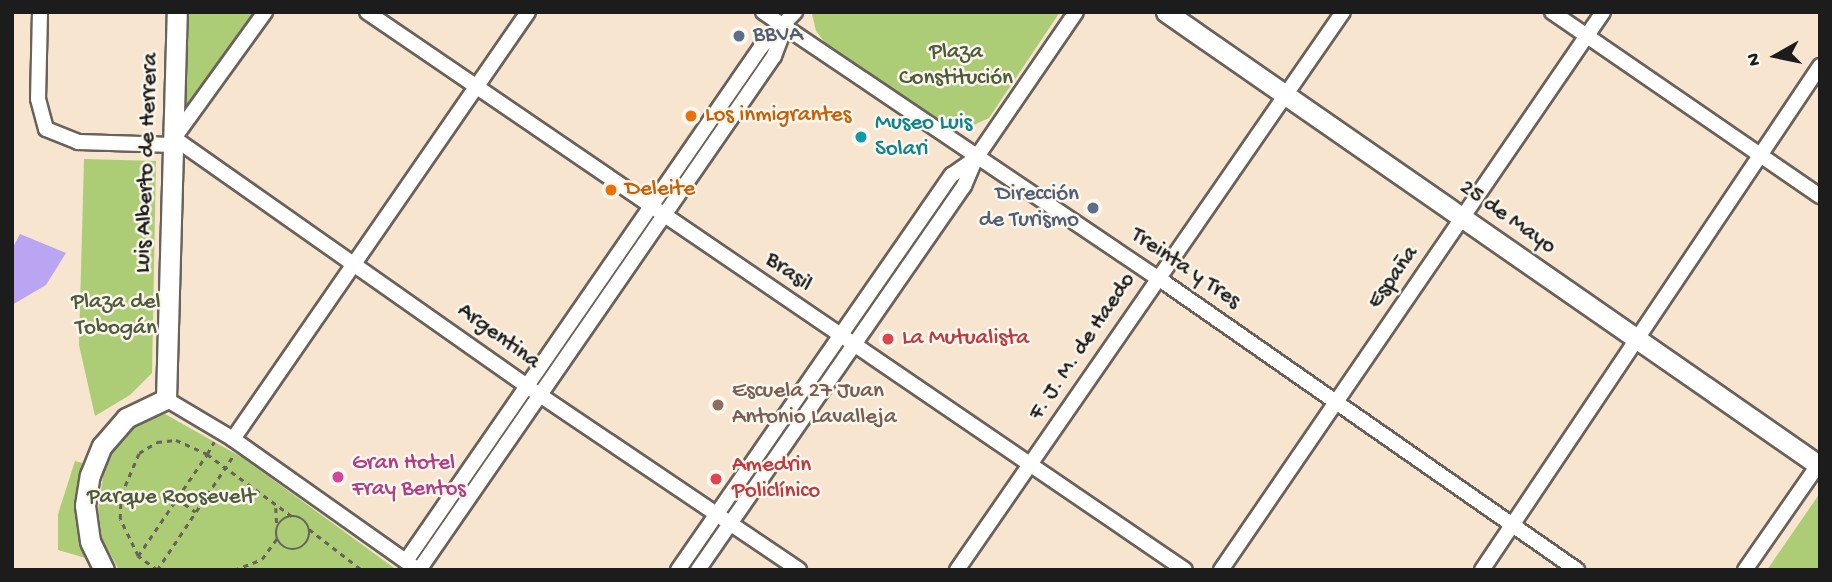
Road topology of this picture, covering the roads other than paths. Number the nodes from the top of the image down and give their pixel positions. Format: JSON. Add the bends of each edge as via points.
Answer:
{"nodes":[{"id":1,"x":40,"y":12,"type":"edge"},
{"id":2,"x":177,"y":12,"type":"edge"},
{"id":3,"x":265,"y":12,"type":"edge"},
{"id":4,"x":367,"y":12,"type":"edge"},
{"id":5,"x":528,"y":12,"type":"edge"},
{"id":6,"x":763,"y":12,"type":"edge"},
{"id":7,"x":795,"y":12,"type":"edge"},
{"id":8,"x":1076,"y":12,"type":"edge"},
{"id":9,"x":1167,"y":12,"type":"edge"},
{"id":10,"x":1343,"y":12,"type":"edge"},
{"id":11,"x":1552,"y":12,"type":"edge"},
{"id":12,"x":1603,"y":12,"type":"edge"},
{"id":13,"x":785,"y":27,"type":"junction"},
{"id":14,"x":1587,"y":37,"type":"junction"},
{"id":15,"x":1820,"y":66,"type":"edge"},
{"id":16,"x":478,"y":88,"type":"junction"},
{"id":17,"x":1285,"y":95,"type":"junction"},
{"id":18,"x":174,"y":141,"type":"junction"},
{"id":19,"x":1760,"y":155,"type":"junction"},
{"id":20,"x":976,"y":158,"type":"junction"},
{"id":21,"x":1820,"y":196,"type":"edge"},
{"id":22,"x":657,"y":210,"type":"junction"},
{"id":23,"x":1464,"y":218,"type":"junction"},
{"id":24,"x":356,"y":263,"type":"junction"},
{"id":25,"x":1158,"y":278,"type":"junction"},
{"id":26,"x":839,"y":337,"type":"junction"},
{"id":27,"x":1637,"y":337,"type":"junction"},
{"id":28,"x":852,"y":345,"type":"junction"},
{"id":29,"x":534,"y":391,"type":"junction"},
{"id":30,"x":166,"y":399,"type":"junction"},
{"id":31,"x":1336,"y":400,"type":"junction"},
{"id":32,"x":233,"y":439,"type":"junction"},
{"id":33,"x":1031,"y":464,"type":"junction"},
{"id":34,"x":1819,"y":465,"type":"edge"},
{"id":35,"x":716,"y":515,"type":"junction"},
{"id":36,"x":730,"y":524,"type":"junction"},
{"id":37,"x":1513,"y":525,"type":"junction"},
{"id":38,"x":414,"y":567,"type":"edge"},
{"id":39,"x":104,"y":570,"type":"edge"},
{"id":40,"x":678,"y":570,"type":"edge"},
{"id":41,"x":698,"y":570,"type":"edge"},
{"id":42,"x":799,"y":570,"type":"edge"},
{"id":43,"x":957,"y":570,"type":"edge"},
{"id":44,"x":1185,"y":570,"type":"edge"},
{"id":45,"x":1221,"y":570,"type":"edge"},
{"id":46,"x":1482,"y":570,"type":"edge"},
{"id":47,"x":1577,"y":570,"type":"edge"},
{"id":48,"x":1745,"y":570,"type":"edge"}],
"edges":[{"from":1,"to":18,"type":"street","via":[[38,99],[46,129],[67,141]]},
{"from":2,"to":18,"type":"street","name":"Luis Alberto de Herrera"},
{"from":3,"to":18,"type":"street"},
{"from":4,"to":16,"type":"street","name":"Brasil"},
{"from":5,"to":16,"type":"street"},
{"from":6,"to":13,"type":"street","name":"Treinta y Tres"},
{"from":7,"to":13,"type":"street"},
{"from":8,"to":20,"type":"street"},
{"from":9,"to":17,"type":"street","name":"25 de Mayo"},
{"from":10,"to":17,"type":"street","name":"F. J. M. de Haedo"},
{"from":11,"to":14,"type":"street"},
{"from":12,"to":14,"type":"street","name":"España"},
{"from":13,"to":20,"type":"street","name":"Treinta y Tres"},
{"from":13,"to":22,"type":"street","via":[[774,56]]},
{"from":14,"to":19,"type":"street"},
{"from":14,"to":23,"type":"street","name":"España"},
{"from":15,"to":19,"type":"street"},
{"from":16,"to":22,"type":"street","name":"Brasil"},
{"from":16,"to":24,"type":"street"},
{"from":17,"to":23,"type":"street","name":"25 de Mayo"},
{"from":17,"to":25,"type":"street","name":"F. J. M. de Haedo"},
{"from":18,"to":24,"type":"street","name":"Argentina"},
{"from":18,"to":30,"type":"street","name":"Luis Alberto de Herrera"},
{"from":19,"to":21,"type":"street"},
{"from":19,"to":27,"type":"street"},
{"from":20,"to":25,"type":"street","name":"Treinta y Tres"},
{"from":20,"to":26,"type":"street","via":[[952,175]]},
{"from":20,"to":28,"type":"street","via":[[964,186]]},
{"from":22,"to":26,"type":"street","name":"Brasil"},
{"from":22,"to":29,"type":"street"},
{"from":23,"to":27,"type":"street","name":"25 de Mayo"},
{"from":23,"to":31,"type":"street","name":"España"},
{"from":24,"to":29,"type":"street","name":"Argentina"},
{"from":24,"to":32,"type":"street"},
{"from":25,"to":31,"type":"street","name":"Treinta y Tres"},
{"from":25,"to":33,"type":"street","name":"F. J. M. de Haedo"},
{"from":26,"to":28,"type":"street","name":"Brasil"},
{"from":26,"to":35,"type":"street"},
{"from":27,"to":34,"type":"street","name":"25 de Mayo"},
{"from":27,"to":37,"type":"street"},
{"from":28,"to":33,"type":"street","name":"Brasil"},
{"from":28,"to":36,"type":"street"},
{"from":29,"to":35,"type":"street","name":"Argentina"},
{"from":29,"to":38,"type":"street"},
{"from":30,"to":32,"type":"street"},
{"from":30,"to":39,"type":"street","via":[[126,418],[102,446],[90,475],[86,517],[90,541]]},
{"from":31,"to":37,"type":"street","name":"Treinta y Tres"},
{"from":31,"to":45,"type":"street","name":"España"},
{"from":32,"to":38,"type":"street"},
{"from":33,"to":43,"type":"street","name":"F. J. M. de Haedo"},
{"from":33,"to":44,"type":"street","name":"Brasil"},
{"from":34,"to":48,"type":"street"},
{"from":35,"to":36,"type":"street","name":"Argentina"},
{"from":35,"to":40,"type":"street"},
{"from":36,"to":41,"type":"street"},
{"from":36,"to":42,"type":"street","name":"Argentina"},
{"from":37,"to":46,"type":"street"},
{"from":37,"to":47,"type":"street","name":"Treinta y Tres"}]}
